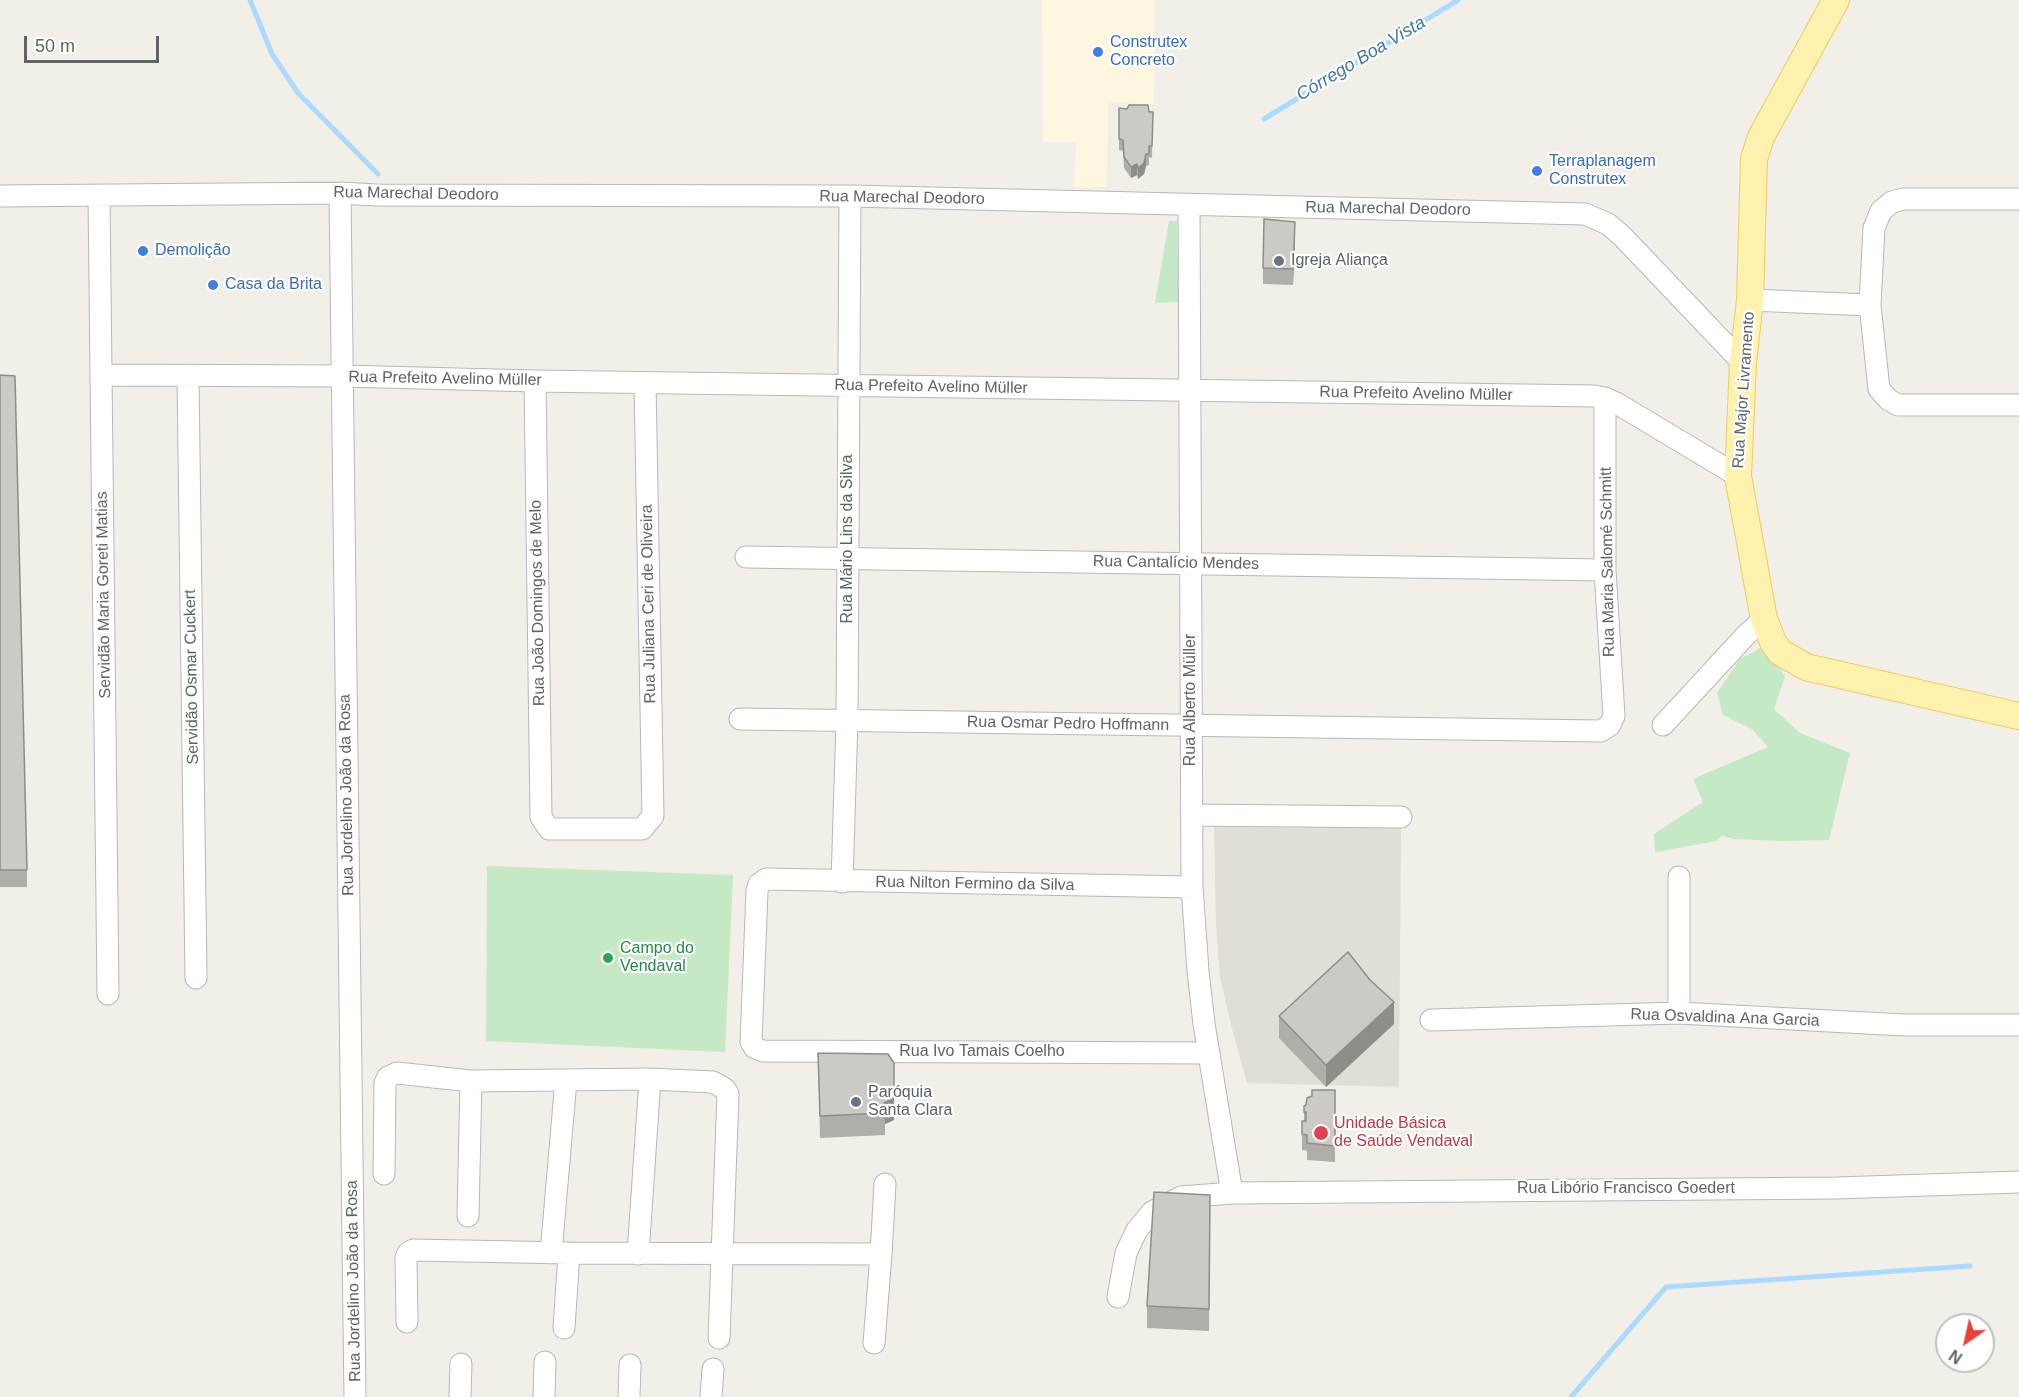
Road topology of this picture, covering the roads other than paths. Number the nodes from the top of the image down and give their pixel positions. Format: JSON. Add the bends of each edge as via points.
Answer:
{"nodes":[{"id":1,"x":1836,"y":0,"type":"edge"},
{"id":2,"x":340,"y":193,"type":"junction"},
{"id":3,"x":0,"y":196,"type":"edge"},
{"id":4,"x":99,"y":196,"type":"junction"},
{"id":5,"x":850,"y":196,"type":"junction"},
{"id":6,"x":2019,"y":199,"type":"edge"},
{"id":7,"x":1189,"y":205,"type":"junction"},
{"id":8,"x":1750,"y":300,"type":"junction"},
{"id":9,"x":1870,"y":305,"type":"junction"},
{"id":10,"x":1743,"y":363,"type":"junction"},
{"id":11,"x":102,"y":375,"type":"junction"},
{"id":12,"x":342,"y":376,"type":"junction"},
{"id":13,"x":188,"y":377,"type":"junction"},
{"id":14,"x":535,"y":381,"type":"junction"},
{"id":15,"x":645,"y":383,"type":"junction"},
{"id":16,"x":849,"y":386,"type":"junction"},
{"id":17,"x":1190,"y":391,"type":"junction"},
{"id":18,"x":1605,"y":398,"type":"junction"},
{"id":19,"x":2019,"y":405,"type":"edge"},
{"id":20,"x":1738,"y":476,"type":"junction"},
{"id":21,"x":746,"y":557,"type":"dead end"},
{"id":22,"x":848,"y":558,"type":"junction"},
{"id":23,"x":1190,"y":563,"type":"junction"},
{"id":24,"x":1605,"y":570,"type":"junction"},
{"id":25,"x":1764,"y":619,"type":"junction"},
{"id":26,"x":2019,"y":717,"type":"edge"},
{"id":27,"x":740,"y":719,"type":"dead end"},
{"id":28,"x":847,"y":720,"type":"junction"},
{"id":29,"x":1610,"y":725,"type":"joint"},
{"id":30,"x":1663,"y":725,"type":"dead end"},
{"id":31,"x":1191,"y":726,"type":"junction"},
{"id":32,"x":1192,"y":815,"type":"junction"},
{"id":33,"x":1401,"y":817,"type":"dead end"},
{"id":34,"x":648,"y":823,"type":"joint"},
{"id":35,"x":1680,"y":877,"type":"dead end"},
{"id":36,"x":842,"y":882,"type":"junction"},
{"id":37,"x":1192,"y":887,"type":"junction"},
{"id":38,"x":196,"y":978,"type":"dead end"},
{"id":39,"x":108,"y":994,"type":"dead end"},
{"id":40,"x":1679,"y":1014,"type":"junction"},
{"id":41,"x":1431,"y":1020,"type":"dead end"},
{"id":42,"x":2019,"y":1025,"type":"edge"},
{"id":43,"x":755,"y":1048,"type":"joint"},
{"id":44,"x":1209,"y":1053,"type":"junction"},
{"id":45,"x":566,"y":1080,"type":"junction"},
{"id":46,"x":650,"y":1080,"type":"junction"},
{"id":47,"x":471,"y":1082,"type":"junction"},
{"id":48,"x":384,"y":1174,"type":"dead end"},
{"id":49,"x":2019,"y":1182,"type":"edge"},
{"id":50,"x":885,"y":1184,"type":"dead end"},
{"id":51,"x":1232,"y":1193,"type":"junction"},
{"id":52,"x":468,"y":1216,"type":"dead end"},
{"id":53,"x":560,"y":1253,"type":"junction"},
{"id":54,"x":638,"y":1254,"type":"junction"},
{"id":55,"x":722,"y":1254,"type":"junction"},
{"id":56,"x":880,"y":1254,"type":"junction"},
{"id":57,"x":1118,"y":1297,"type":"dead end"},
{"id":58,"x":407,"y":1322,"type":"dead end"},
{"id":59,"x":564,"y":1328,"type":"dead end"},
{"id":60,"x":719,"y":1338,"type":"dead end"},
{"id":61,"x":874,"y":1343,"type":"dead end"},
{"id":62,"x":545,"y":1362,"type":"dead end"},
{"id":63,"x":461,"y":1364,"type":"dead end"},
{"id":64,"x":630,"y":1365,"type":"dead end"},
{"id":65,"x":713,"y":1370,"type":"dead end"},
{"id":66,"x":355,"y":1397,"type":"edge"},
{"id":67,"x":460,"y":1397,"type":"edge"},
{"id":68,"x":544,"y":1397,"type":"edge"},
{"id":69,"x":629,"y":1397,"type":"edge"},
{"id":70,"x":711,"y":1397,"type":"edge"}],
"edges":[{"from":1,"to":8,"type":"main road","name":"Rua Major Livramento","via":[[1761,137],[1754,159]]},
{"from":2,"to":4,"type":"street","name":"Rua Marechal Deodoro"},
{"from":2,"to":5,"type":"street","name":"Rua Marechal Deodoro"},
{"from":2,"to":12,"type":"street","name":"Rua Jordelino João da Rosa"},
{"from":3,"to":4,"type":"street","name":"Rua Marechal Deodoro"},
{"from":4,"to":11,"type":"street","name":"Servidão Maria Goreti Matias"},
{"from":5,"to":7,"type":"street","name":"Rua Marechal Deodoro"},
{"from":5,"to":16,"type":"street","name":"Rua Mário Lins da Silva"},
{"from":6,"to":9,"type":"street","via":[[1892,202],[1881,211],[1874,228]]},
{"from":7,"to":10,"type":"street","name":"Rua Marechal Deodoro","via":[[1585,214],[1608,224],[1622,236]]},
{"from":7,"to":17,"type":"street","name":"Rua Alberto Müller"},
{"from":8,"to":9,"type":"street"},
{"from":8,"to":10,"type":"main road","name":"Rua Major Livramento"},
{"from":9,"to":19,"type":"street","via":[[1879,389],[1888,400],[1898,405]]},
{"from":10,"to":20,"type":"main road","name":"Rua Major Livramento"},
{"from":11,"to":13,"type":"street","name":"Rua Prefeito Avelino Müller"},
{"from":11,"to":39,"type":"street","name":"Servidão Maria Goreti Matias"},
{"from":12,"to":13,"type":"street","name":"Rua Prefeito Avelino Müller"},
{"from":12,"to":14,"type":"street","name":"Rua Prefeito Avelino Müller"},
{"from":12,"to":66,"type":"street","name":"Rua Jordelino João da Rosa","via":[[364,1320]]},
{"from":13,"to":38,"type":"street","name":"Servidão Osmar Cuckert"},
{"from":14,"to":15,"type":"street","name":"Rua Prefeito Avelino Müller"},
{"from":14,"to":34,"type":"street","name":"Rua João Domingos de Melo","via":[[541,817],[549,829],[642,830]]},
{"from":15,"to":16,"type":"street","name":"Rua Prefeito Avelino Müller"},
{"from":15,"to":34,"type":"street","name":"Rua Juliana Ceri de Oliveira","via":[[653,816]]},
{"from":16,"to":17,"type":"street","name":"Rua Prefeito Avelino Müller"},
{"from":16,"to":22,"type":"street","name":"Rua Mário Lins da Silva"},
{"from":17,"to":18,"type":"street","name":"Rua Prefeito Avelino Müller"},
{"from":17,"to":23,"type":"street","name":"Rua Alberto Müller"},
{"from":18,"to":20,"type":"street","name":"Rua Prefeito Avelino Müller"},
{"from":18,"to":24,"type":"street","name":"Rua Maria Salomé Schmitt"},
{"from":20,"to":25,"type":"main road","name":"Rua Major Livramento"},
{"from":21,"to":22,"type":"street","name":"Rua Cantalício Mendes"},
{"from":22,"to":23,"type":"street","name":"Rua Cantalício Mendes"},
{"from":22,"to":28,"type":"street","name":"Rua Mário Lins da Silva"},
{"from":23,"to":24,"type":"street","name":"Rua Cantalício Mendes"},
{"from":23,"to":31,"type":"street","name":"Rua Alberto Müller"},
{"from":24,"to":29,"type":"street","name":"Rua Maria Salomé Schmitt","via":[[1614,716]]},
{"from":25,"to":26,"type":"main road","name":"Rua Major Livramento","via":[[1780,652],[1806,667]]},
{"from":25,"to":30,"type":"street"},
{"from":27,"to":28,"type":"street","name":"Rua Osmar Pedro Hoffmann"},
{"from":28,"to":31,"type":"street","name":"Rua Osmar Pedro Hoffmann"},
{"from":28,"to":36,"type":"street","name":"Rua Mário Lins da Silva"},
{"from":29,"to":31,"type":"street","name":"Rua Osmar Pedro Hoffmann","via":[[1601,731]]},
{"from":31,"to":32,"type":"street","name":"Rua Alberto Müller"},
{"from":32,"to":33,"type":"street"},
{"from":32,"to":37,"type":"street","name":"Rua Alberto Müller"},
{"from":35,"to":40,"type":"street"},
{"from":36,"to":37,"type":"street","name":"Rua Nilton Fermino da Silva"},
{"from":36,"to":43,"type":"street","name":"Rua Nilton Fermino da Silva","via":[[766,879],[759,884],[752,1042]]},
{"from":37,"to":44,"type":"street","name":"Rua Alberto Müller"},
{"from":40,"to":41,"type":"street","name":"Rua Osvaldina Ana Garcia"},
{"from":40,"to":42,"type":"street","name":"Rua Osvaldina Ana Garcia","via":[[1904,1025]]},
{"from":43,"to":44,"type":"street","name":"Rua Ivo Tamais Coelho","via":[[774,1052]]},
{"from":44,"to":51,"type":"street","name":"Rua Alberto Müller"},
{"from":45,"to":46,"type":"street"},
{"from":45,"to":47,"type":"street"},
{"from":45,"to":53,"type":"street"},
{"from":46,"to":54,"type":"street"},
{"from":46,"to":55,"type":"street","via":[[713,1082],[728,1094]]},
{"from":47,"to":48,"type":"street","via":[[397,1073],[388,1077]]},
{"from":47,"to":52,"type":"street"},
{"from":49,"to":51,"type":"street","name":"Rua Libório Francisco Goedert","via":[[1836,1188]]},
{"from":50,"to":56,"type":"street"},
{"from":51,"to":57,"type":"street","name":"Rua Libório Francisco Goedert","via":[[1181,1197],[1152,1212],[1137,1230],[1126,1253]]},
{"from":53,"to":54,"type":"street"},
{"from":53,"to":58,"type":"street","via":[[413,1250],[406,1257]]},
{"from":53,"to":59,"type":"street"},
{"from":54,"to":55,"type":"street"},
{"from":55,"to":56,"type":"street"},
{"from":55,"to":60,"type":"street"},
{"from":56,"to":61,"type":"street"},
{"from":62,"to":68,"type":"street"},
{"from":63,"to":67,"type":"street"},
{"from":64,"to":69,"type":"street"},
{"from":65,"to":70,"type":"street"}]}
